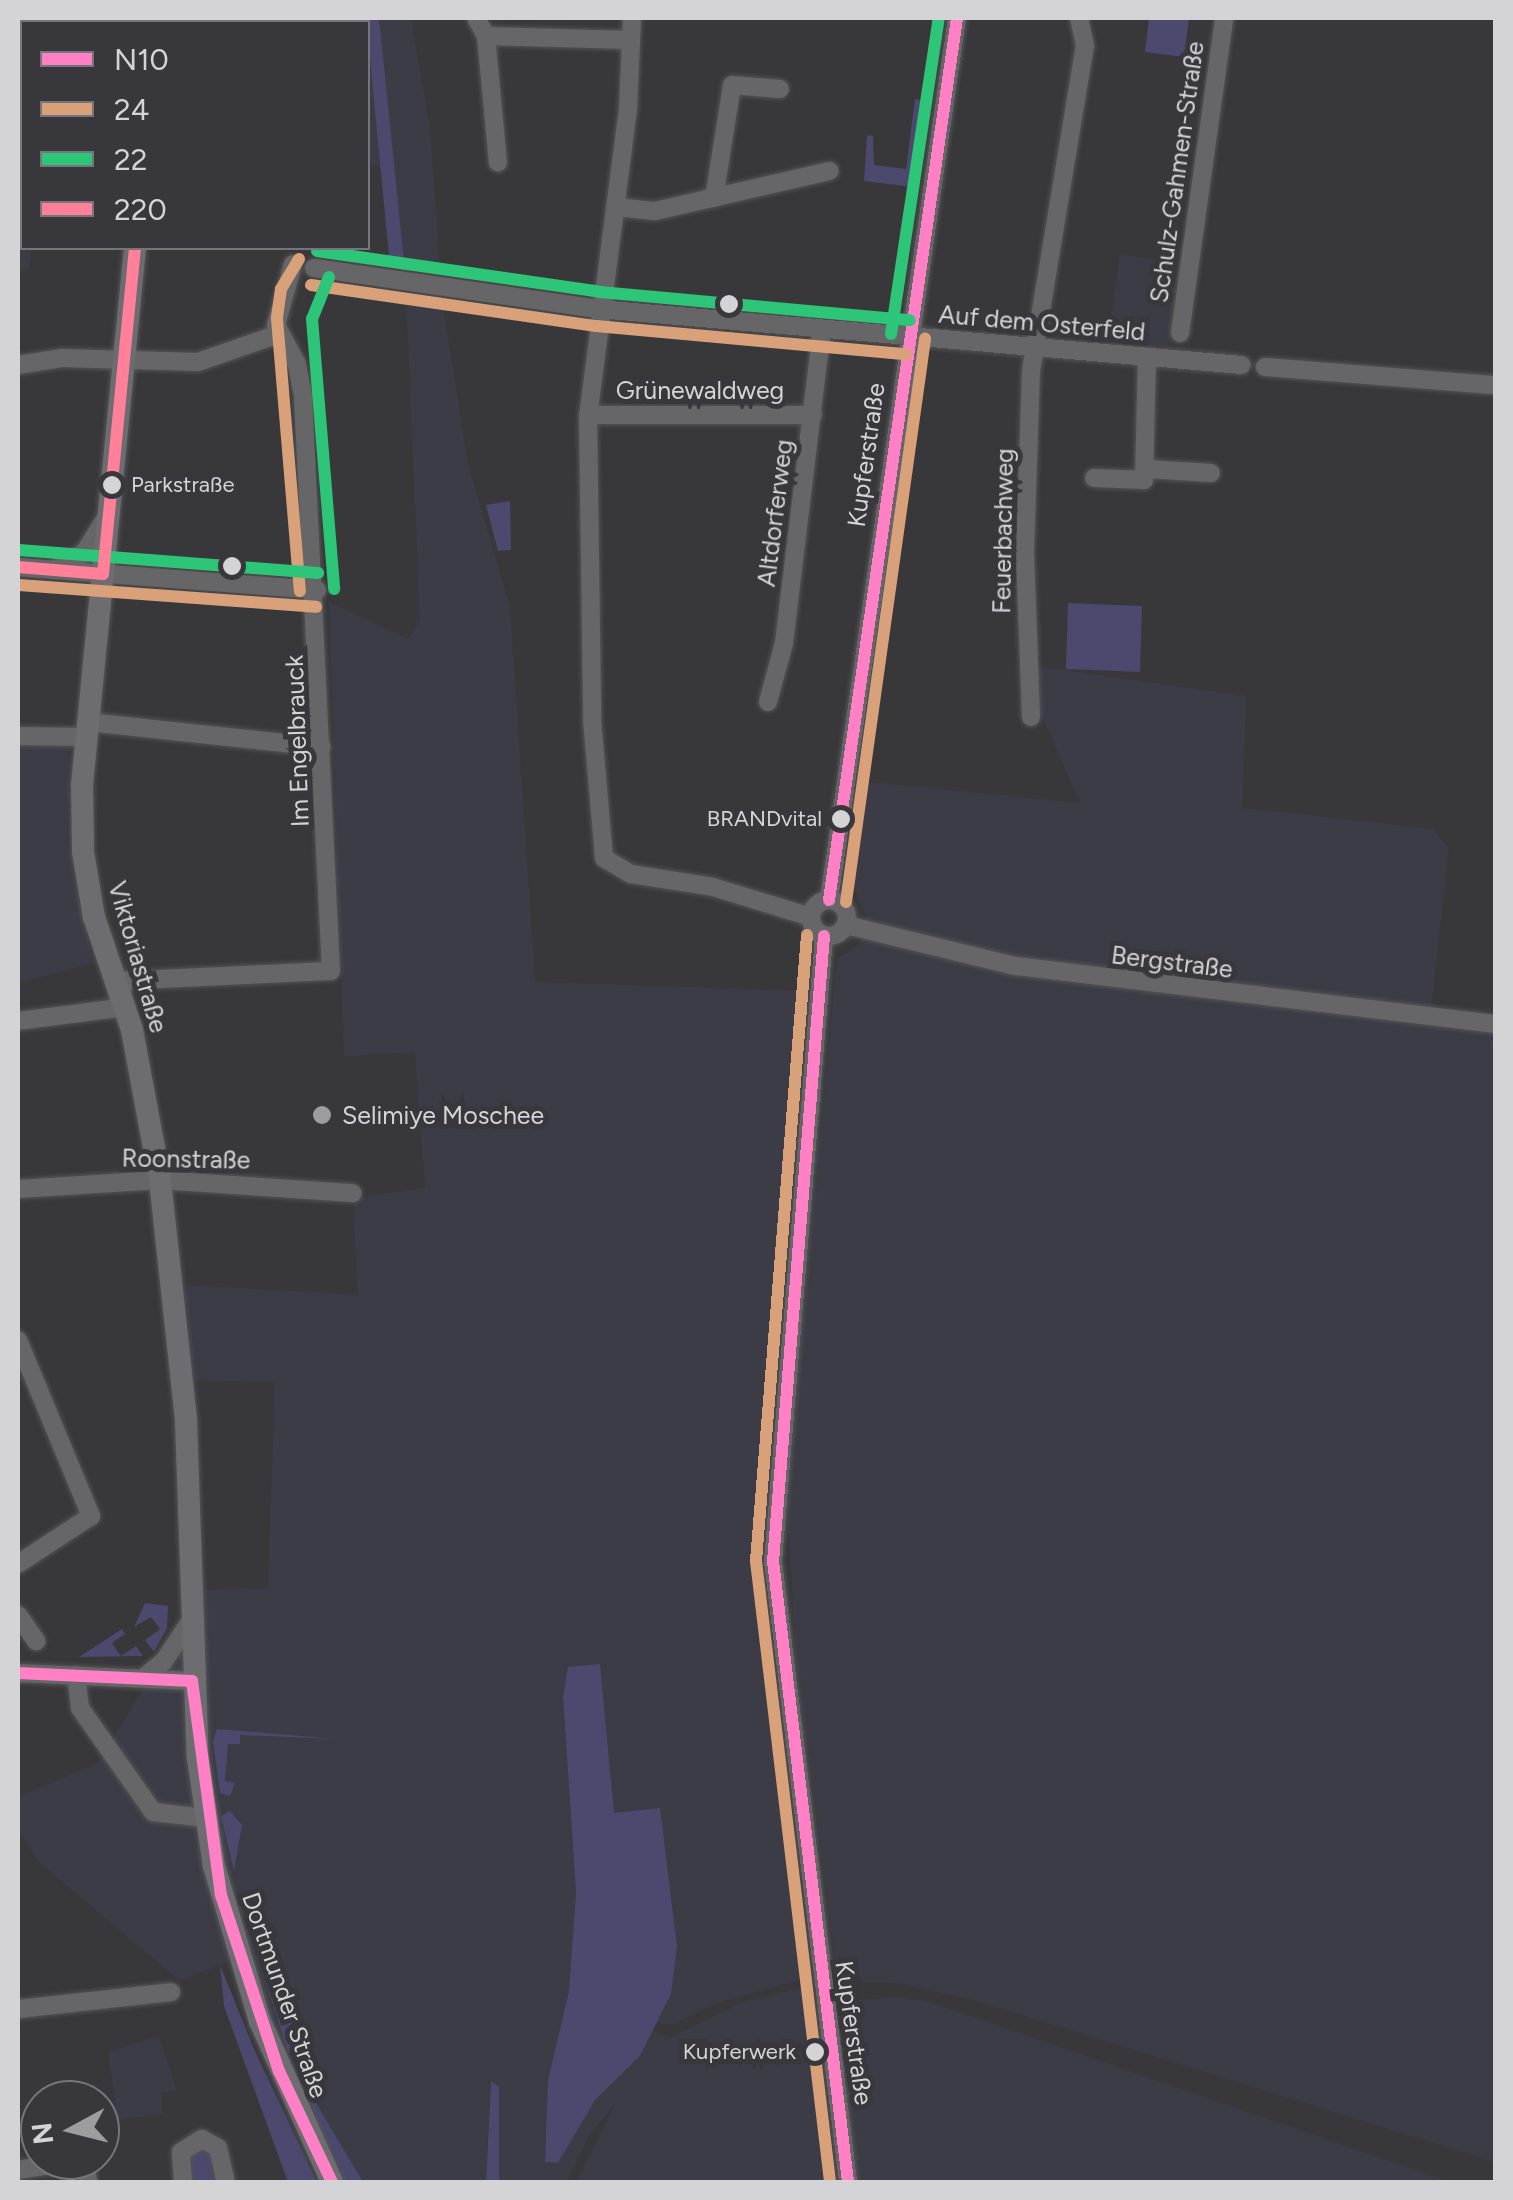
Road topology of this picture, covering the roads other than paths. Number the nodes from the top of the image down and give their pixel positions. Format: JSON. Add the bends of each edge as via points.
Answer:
{"nodes":[{"id":1,"x":476,"y":18,"type":"edge"},
{"id":2,"x":632,"y":18,"type":"edge"},
{"id":3,"x":957,"y":18,"type":"edge"},
{"id":4,"x":1079,"y":18,"type":"edge"},
{"id":5,"x":1224,"y":18,"type":"edge"},
{"id":6,"x":486,"y":36,"type":"junction"},
{"id":7,"x":631,"y":40,"type":"junction"},
{"id":8,"x":780,"y":89,"type":"dead end"},
{"id":9,"x":498,"y":162,"type":"dead end"},
{"id":10,"x":830,"y":171,"type":"dead end"},
{"id":11,"x":714,"y":198,"type":"junction"},
{"id":12,"x":616,"y":208,"type":"junction"},
{"id":13,"x":135,"y":250,"type":"edge"},
{"id":14,"x":292,"y":264,"type":"dead end"},
{"id":15,"x":314,"y":268,"type":"dead end"},
{"id":16,"x":598,"y":309,"type":"junction"},
{"id":17,"x":822,"y":329,"type":"junction"},
{"id":18,"x":1180,"y":333,"type":"dead end"},
{"id":19,"x":279,"y":334,"type":"junction"},
{"id":20,"x":908,"y":336,"type":"junction"},
{"id":21,"x":1036,"y":346,"type":"junction"},
{"id":22,"x":1147,"y":358,"type":"junction"},
{"id":23,"x":124,"y":362,"type":"junction"},
{"id":24,"x":18,"y":365,"type":"edge"},
{"id":25,"x":1242,"y":366,"type":"dead end"},
{"id":26,"x":1265,"y":367,"type":"dead end"},
{"id":27,"x":1496,"y":385,"type":"edge"},
{"id":28,"x":588,"y":415,"type":"junction"},
{"id":29,"x":812,"y":415,"type":"junction"},
{"id":30,"x":1147,"y":469,"type":"junction"},
{"id":31,"x":1210,"y":472,"type":"dead end"},
{"id":32,"x":1094,"y":478,"type":"dead end"},
{"id":33,"x":109,"y":509,"type":"junction"},
{"id":34,"x":18,"y":567,"type":"edge"},
{"id":35,"x":52,"y":570,"type":"junction"},
{"id":36,"x":103,"y":574,"type":"junction"},
{"id":37,"x":316,"y":590,"type":"junction"},
{"id":38,"x":768,"y":702,"type":"dead end"},
{"id":39,"x":1031,"y":716,"type":"dead end"},
{"id":40,"x":87,"y":730,"type":"junction"},
{"id":41,"x":18,"y":736,"type":"edge"},
{"id":42,"x":322,"y":748,"type":"junction"},
{"id":43,"x":830,"y":900,"type":"junction"},
{"id":44,"x":812,"y":917,"type":"junction"},
{"id":45,"x":846,"y":926,"type":"junction"},
{"id":46,"x":824,"y":936,"type":"junction"},
{"id":47,"x":116,"y":981,"type":"junction"},
{"id":48,"x":126,"y":1007,"type":"junction"},
{"id":49,"x":18,"y":1020,"type":"edge"},
{"id":50,"x":1496,"y":1024,"type":"edge"},
{"id":51,"x":160,"y":1180,"type":"junction"},
{"id":52,"x":18,"y":1189,"type":"edge"},
{"id":53,"x":353,"y":1193,"type":"dead end"},
{"id":54,"x":18,"y":1340,"type":"edge"},
{"id":55,"x":18,"y":1564,"type":"edge"},
{"id":56,"x":18,"y":1615,"type":"edge"},
{"id":57,"x":191,"y":1620,"type":"junction"},
{"id":58,"x":36,"y":1641,"type":"dead end"},
{"id":59,"x":18,"y":1673,"type":"edge"},
{"id":60,"x":143,"y":1678,"type":"junction"},
{"id":61,"x":192,"y":1681,"type":"junction"},
{"id":62,"x":76,"y":1684,"type":"junction"},
{"id":63,"x":206,"y":1818,"type":"junction"},
{"id":64,"x":171,"y":1992,"type":"dead end"},
{"id":65,"x":18,"y":2009,"type":"edge"},
{"id":66,"x":183,"y":2182,"type":"edge"},
{"id":67,"x":226,"y":2182,"type":"edge"},
{"id":68,"x":332,"y":2182,"type":"edge"},
{"id":69,"x":848,"y":2182,"type":"edge"}],
"edges":[{"from":1,"to":6,"type":"street"},
{"from":2,"to":7,"type":"street"},
{"from":3,"to":20,"type":"street","name":"Kupferstraße"},
{"from":4,"to":21,"type":"street","via":[[1085,48]]},
{"from":5,"to":18,"type":"street","name":"Schulz-Gahmen-Straße"},
{"from":6,"to":7,"type":"street"},
{"from":6,"to":9,"type":"street"},
{"from":7,"to":12,"type":"street"},
{"from":8,"to":11,"type":"street","via":[[732,85]]},
{"from":10,"to":11,"type":"street"},
{"from":11,"to":12,"type":"street","via":[[655,212]]},
{"from":12,"to":16,"type":"street"},
{"from":13,"to":23,"type":"main road","name":"Viktoriastraße"},
{"from":14,"to":19,"type":"street","via":[[276,316]]},
{"from":15,"to":16,"type":"street","name":"Auf dem Osterfeld"},
{"from":16,"to":17,"type":"street","name":"Auf dem Osterfeld"},
{"from":16,"to":28,"type":"street"},
{"from":17,"to":20,"type":"street","name":"Auf dem Osterfeld"},
{"from":17,"to":29,"type":"street","name":"Altdorferweg"},
{"from":19,"to":23,"type":"street","via":[[198,362]]},
{"from":19,"to":37,"type":"street","name":"Im Engelbrauck","via":[[301,380]]},
{"from":20,"to":21,"type":"street","name":"Auf dem Osterfeld"},
{"from":20,"to":43,"type":"street","name":"Kupferstraße"},
{"from":21,"to":22,"type":"street","name":"Auf dem Osterfeld"},
{"from":21,"to":39,"type":"street","name":"Feuerbachweg","via":[[1025,552]]},
{"from":22,"to":25,"type":"street","name":"Auf dem Osterfeld"},
{"from":22,"to":30,"type":"street"},
{"from":23,"to":24,"type":"street","via":[[62,358]]},
{"from":23,"to":33,"type":"main road","name":"Viktoriastraße"},
{"from":26,"to":27,"type":"street"},
{"from":28,"to":29,"type":"street","name":"Grünewaldweg"},
{"from":28,"to":44,"type":"street","via":[[592,720],[604,858],[631,874],[713,887]]},
{"from":29,"to":38,"type":"street","name":"Altdorferweg","via":[[784,643]]},
{"from":30,"to":31,"type":"street"},
{"from":30,"to":32,"type":"street","via":[[1144,480]]},
{"from":33,"to":35,"type":"street","via":[[84,553]]},
{"from":33,"to":36,"type":"main road","name":"Viktoriastraße"},
{"from":34,"to":35,"type":"street"},
{"from":35,"to":36,"type":"street"},
{"from":36,"to":37,"type":"street"},
{"from":36,"to":40,"type":"main road","name":"Viktoriastraße"},
{"from":37,"to":42,"type":"street","name":"Im Engelbrauck"},
{"from":40,"to":41,"type":"street"},
{"from":40,"to":42,"type":"street"},
{"from":40,"to":47,"type":"main road","name":"Viktoriastraße","via":[[83,852]]},
{"from":42,"to":47,"type":"street","name":"Im Engelbrauck","via":[[331,972]]},
{"from":43,"to":44,"type":"street","via":[[817,905]]},
{"from":43,"to":45,"type":"street","via":[[844,909]]},
{"from":44,"to":46,"type":"street"},
{"from":45,"to":46,"type":"street"},
{"from":45,"to":50,"type":"street","name":"Bergstraße","via":[[1032,969]]},
{"from":46,"to":69,"type":"street","name":"Kupferstraße","via":[[773,1561]]},
{"from":47,"to":48,"type":"main road","name":"Viktoriastraße"},
{"from":48,"to":49,"type":"street"},
{"from":48,"to":51,"type":"main road","name":"Viktoriastraße"},
{"from":51,"to":52,"type":"street","name":"Roonstraße"},
{"from":51,"to":53,"type":"street","name":"Roonstraße"},
{"from":51,"to":57,"type":"main road","name":"Viktoriastraße","via":[[186,1420]]},
{"from":54,"to":55,"type":"street","via":[[91,1516]]},
{"from":56,"to":58,"type":"street"},
{"from":57,"to":60,"type":"street","via":[[164,1661]]},
{"from":57,"to":61,"type":"main road","name":"Viktoriastraße"},
{"from":59,"to":62,"type":"street"},
{"from":60,"to":61,"type":"street"},
{"from":60,"to":62,"type":"street"},
{"from":61,"to":63,"type":"main road","name":"Dortmunder Straße"},
{"from":62,"to":63,"type":"street","via":[[152,1812]]},
{"from":63,"to":68,"type":"main road","name":"Dortmunder Straße","via":[[251,1996]]},
{"from":64,"to":65,"type":"street"},
{"from":66,"to":67,"type":"street","via":[[180,2152],[202,2140],[218,2148]]}]}
